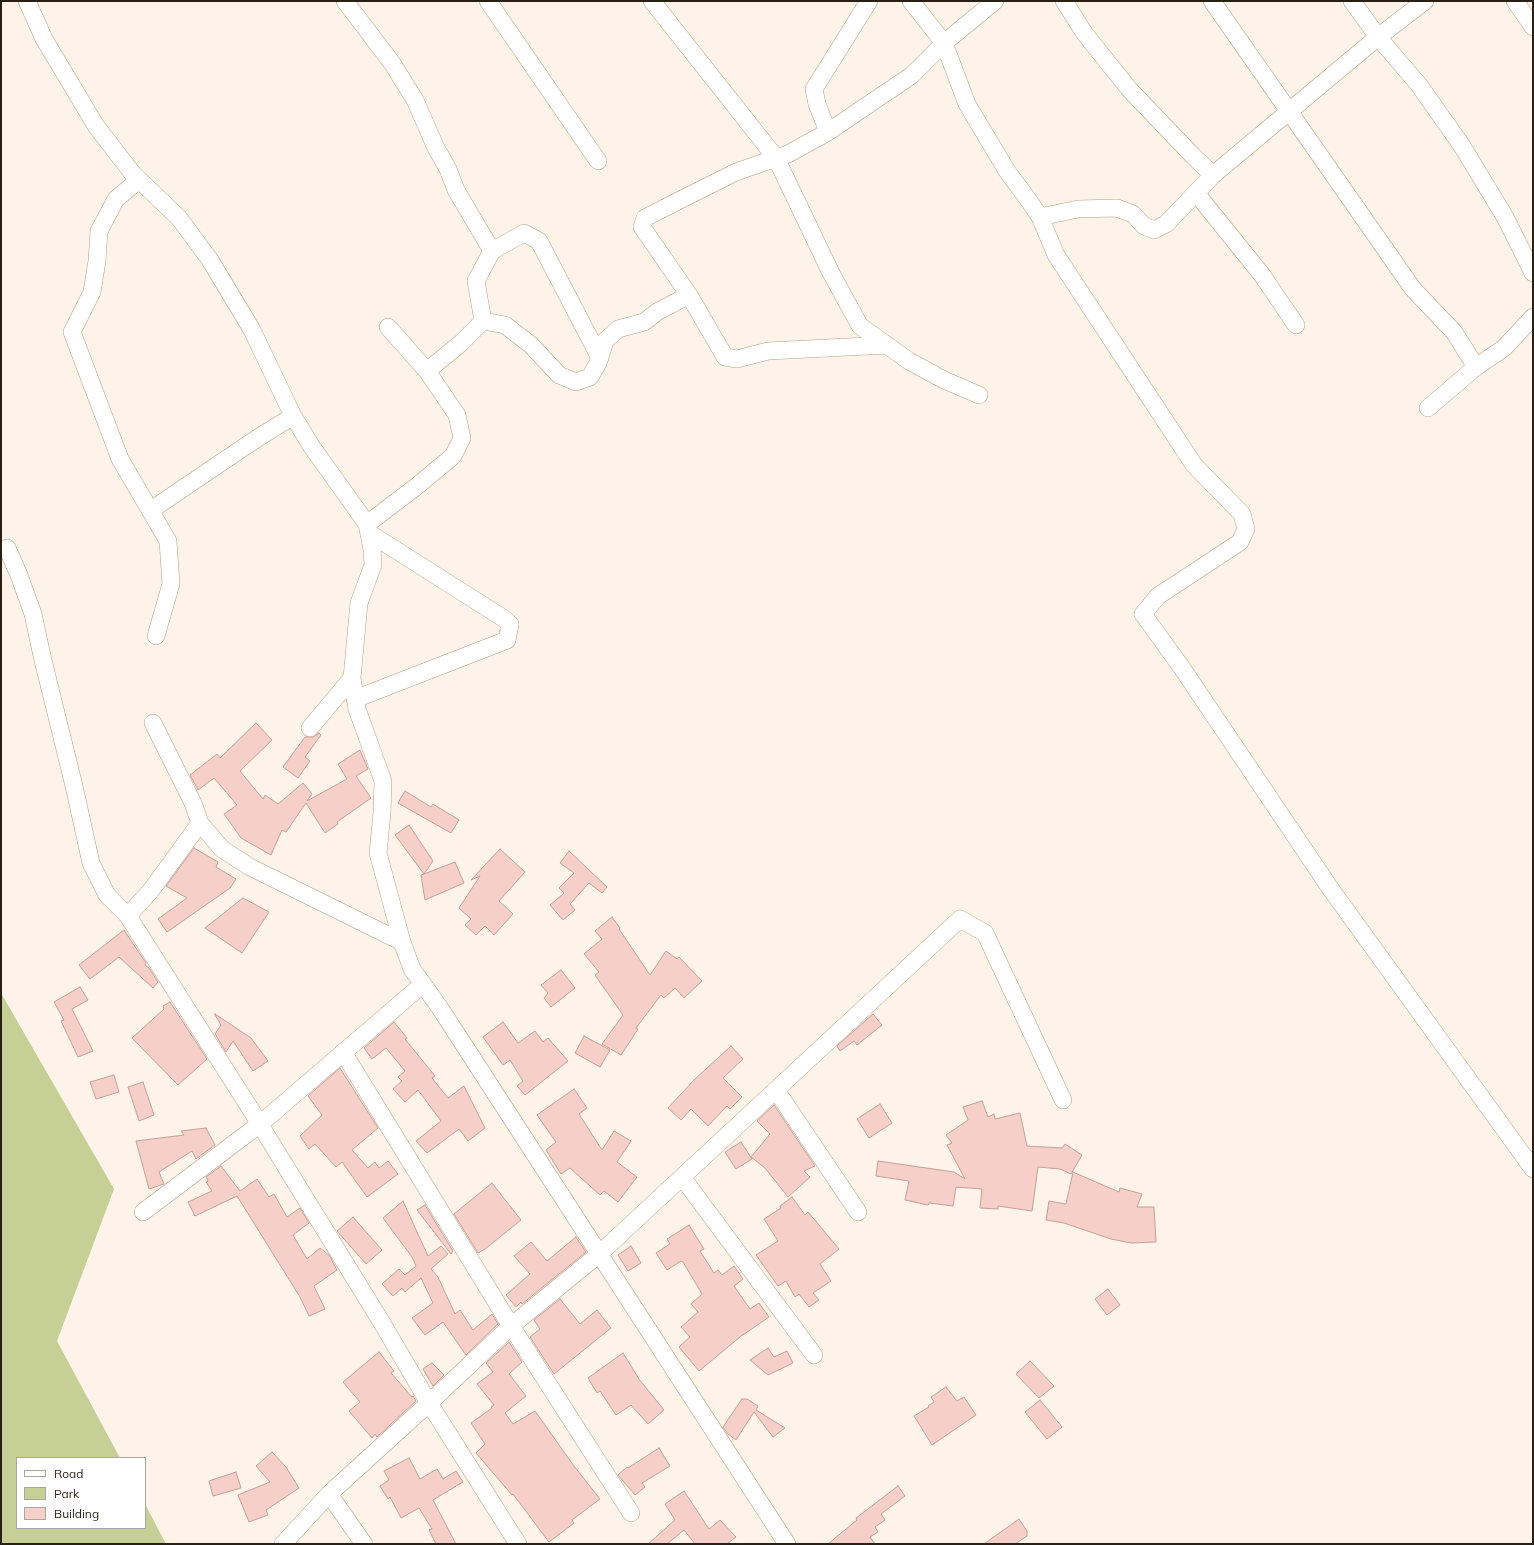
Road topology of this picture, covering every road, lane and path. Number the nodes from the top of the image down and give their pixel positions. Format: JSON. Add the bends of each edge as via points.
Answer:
{"nodes":[{"id":1,"x":27,"y":1,"type":"edge"},
{"id":2,"x":345,"y":1,"type":"edge"},
{"id":3,"x":488,"y":1,"type":"edge"},
{"id":4,"x":652,"y":1,"type":"edge"},
{"id":5,"x":869,"y":1,"type":"edge"},
{"id":6,"x":910,"y":1,"type":"edge"},
{"id":7,"x":995,"y":1,"type":"edge"},
{"id":8,"x":1064,"y":1,"type":"edge"},
{"id":9,"x":1212,"y":1,"type":"edge"},
{"id":10,"x":1352,"y":1,"type":"edge"},
{"id":11,"x":1425,"y":1,"type":"edge"},
{"id":12,"x":1515,"y":1,"type":"edge"},
{"id":13,"x":1532,"y":22,"type":"edge"},
{"id":14,"x":1378,"y":38,"type":"junction"},
{"id":15,"x":944,"y":43,"type":"junction"},
{"id":16,"x":1289,"y":112,"type":"junction"},
{"id":17,"x":828,"y":132,"type":"junction"},
{"id":18,"x":776,"y":158,"type":"junction"},
{"id":19,"x":598,"y":160,"type":"dead end"},
{"id":20,"x":1214,"y":175,"type":"junction"},
{"id":21,"x":139,"y":180,"type":"junction"},
{"id":22,"x":1196,"y":193,"type":"junction"},
{"id":23,"x":1040,"y":217,"type":"junction"},
{"id":24,"x":492,"y":251,"type":"junction"},
{"id":25,"x":1533,"y":273,"type":"edge"},
{"id":26,"x":689,"y":294,"type":"junction"},
{"id":27,"x":1533,"y":317,"type":"edge"},
{"id":28,"x":483,"y":320,"type":"junction"},
{"id":29,"x":1296,"y":325,"type":"dead end"},
{"id":30,"x":388,"y":327,"type":"dead end"},
{"id":31,"x":887,"y":345,"type":"junction"},
{"id":32,"x":600,"y":358,"type":"junction"},
{"id":33,"x":1476,"y":367,"type":"junction"},
{"id":34,"x":427,"y":371,"type":"junction"},
{"id":35,"x":979,"y":395,"type":"dead end"},
{"id":36,"x":1428,"y":408,"type":"dead end"},
{"id":37,"x":293,"y":416,"type":"junction"},
{"id":38,"x":151,"y":510,"type":"junction"},
{"id":39,"x":368,"y":529,"type":"junction"},
{"id":40,"x":7,"y":548,"type":"dead end"},
{"id":41,"x":156,"y":636,"type":"dead end"},
{"id":42,"x":352,"y":678,"type":"junction"},
{"id":43,"x":355,"y":699,"type":"junction"},
{"id":44,"x":153,"y":723,"type":"dead end"},
{"id":45,"x":310,"y":728,"type":"dead end"},
{"id":46,"x":200,"y":823,"type":"junction"},
{"id":47,"x":128,"y":916,"type":"junction"},
{"id":48,"x":402,"y":942,"type":"junction"},
{"id":49,"x":423,"y":984,"type":"junction"},
{"id":50,"x":343,"y":1052,"type":"junction"},
{"id":51,"x":776,"y":1090,"type":"junction"},
{"id":52,"x":1063,"y":1100,"type":"dead end"},
{"id":53,"x":260,"y":1124,"type":"junction"},
{"id":54,"x":1533,"y":1169,"type":"edge"},
{"id":55,"x":682,"y":1177,"type":"junction"},
{"id":56,"x":142,"y":1212,"type":"dead end"},
{"id":57,"x":858,"y":1212,"type":"dead end"},
{"id":58,"x":598,"y":1255,"type":"junction"},
{"id":59,"x":511,"y":1326,"type":"junction"},
{"id":60,"x":814,"y":1355,"type":"dead end"},
{"id":61,"x":429,"y":1404,"type":"junction"},
{"id":62,"x":329,"y":1494,"type":"junction"},
{"id":63,"x":631,"y":1513,"type":"dead end"},
{"id":64,"x":283,"y":1544,"type":"edge"},
{"id":65,"x":364,"y":1544,"type":"edge"},
{"id":66,"x":518,"y":1544,"type":"edge"},
{"id":67,"x":787,"y":1544,"type":"edge"}],
"edges":[{"from":1,"to":21,"type":"street","via":[[44,38],[96,126]]},
{"from":2,"to":24,"type":"street","via":[[392,63],[415,100],[456,190]]},
{"from":3,"to":19,"type":"street"},
{"from":4,"to":18,"type":"street"},
{"from":5,"to":17,"type":"street","via":[[814,89]]},
{"from":6,"to":15,"type":"street"},
{"from":7,"to":15,"type":"street"},
{"from":8,"to":20,"type":"street","via":[[1085,34],[1129,89]]},
{"from":9,"to":16,"type":"street"},
{"from":10,"to":14,"type":"street"},
{"from":11,"to":14,"type":"street"},
{"from":12,"to":13,"type":"street"},
{"from":14,"to":16,"type":"street"},
{"from":14,"to":25,"type":"street","via":[[1419,85],[1462,146],[1505,217]]},
{"from":15,"to":17,"type":"street","via":[[912,75]]},
{"from":15,"to":23,"type":"street","via":[[967,104],[1007,171]]},
{"from":16,"to":20,"type":"street"},
{"from":16,"to":33,"type":"street","via":[[1413,289],[1454,332]]},
{"from":17,"to":18,"type":"street"},
{"from":18,"to":26,"type":"street","via":[[736,172],[645,218],[642,227]]},
{"from":18,"to":31,"type":"street","via":[[831,273],[860,326]]},
{"from":20,"to":22,"type":"street"},
{"from":21,"to":37,"type":"street","via":[[179,218],[210,260],[252,330]]},
{"from":21,"to":38,"type":"street","via":[[116,199],[99,231],[92,292],[72,332],[120,459]]},
{"from":22,"to":23,"type":"street","via":[[1166,224],[1154,230],[1144,226],[1133,214],[1117,208],[1078,209]]},
{"from":22,"to":29,"type":"street","via":[[1262,275]]},
{"from":23,"to":54,"type":"street","via":[[1056,255],[1194,465],[1242,514],[1246,529],[1240,542],[1158,596],[1143,614],[1330,888]]},
{"from":24,"to":28,"type":"street","via":[[476,281]]},
{"from":24,"to":32,"type":"street","via":[[524,233],[539,241]]},
{"from":26,"to":31,"type":"street","via":[[725,357],[737,359],[768,351]]},
{"from":26,"to":32,"type":"street","via":[[644,322],[618,329],[604,341]]},
{"from":27,"to":33,"type":"street","via":[[1504,348]]},
{"from":28,"to":32,"type":"street","via":[[505,326],[530,345],[559,375],[576,382],[590,377]]},
{"from":28,"to":34,"type":"street","via":[[461,343]]},
{"from":30,"to":34,"type":"street"},
{"from":31,"to":35,"type":"street","via":[[916,365]]},
{"from":33,"to":36,"type":"street"},
{"from":34,"to":39,"type":"street","via":[[457,415],[462,438],[453,456]]},
{"from":37,"to":38,"type":"street"},
{"from":37,"to":39,"type":"street"},
{"from":38,"to":41,"type":"street","via":[[168,540],[171,584]]},
{"from":39,"to":42,"type":"street","via":[[373,566],[359,603]]},
{"from":39,"to":43,"type":"street","via":[[510,624],[507,640]]},
{"from":40,"to":47,"type":"street","via":[[20,575],[33,614],[91,863],[107,895]]},
{"from":42,"to":43,"type":"street"},
{"from":42,"to":45,"type":"street"},
{"from":43,"to":48,"type":"street","via":[[383,781],[378,853]]},
{"from":44,"to":46,"type":"street","via":[[193,803]]},
{"from":46,"to":47,"type":"street","via":[[152,889]]},
{"from":46,"to":48,"type":"street","via":[[222,849],[250,867]]},
{"from":47,"to":53,"type":"street"},
{"from":48,"to":49,"type":"street","via":[[412,969]]},
{"from":49,"to":50,"type":"street"},
{"from":49,"to":58,"type":"street"},
{"from":50,"to":53,"type":"street"},
{"from":50,"to":59,"type":"street"},
{"from":51,"to":52,"type":"street","via":[[960,919],[985,933]]},
{"from":51,"to":55,"type":"street"},
{"from":51,"to":57,"type":"street"},
{"from":53,"to":56,"type":"street"},
{"from":53,"to":61,"type":"street"},
{"from":55,"to":58,"type":"street"},
{"from":55,"to":60,"type":"street"},
{"from":58,"to":59,"type":"street"},
{"from":58,"to":67,"type":"street"},
{"from":59,"to":61,"type":"street"},
{"from":59,"to":63,"type":"street"},
{"from":61,"to":62,"type":"street"},
{"from":61,"to":66,"type":"street"},
{"from":62,"to":64,"type":"street"},
{"from":62,"to":65,"type":"street"}]}
